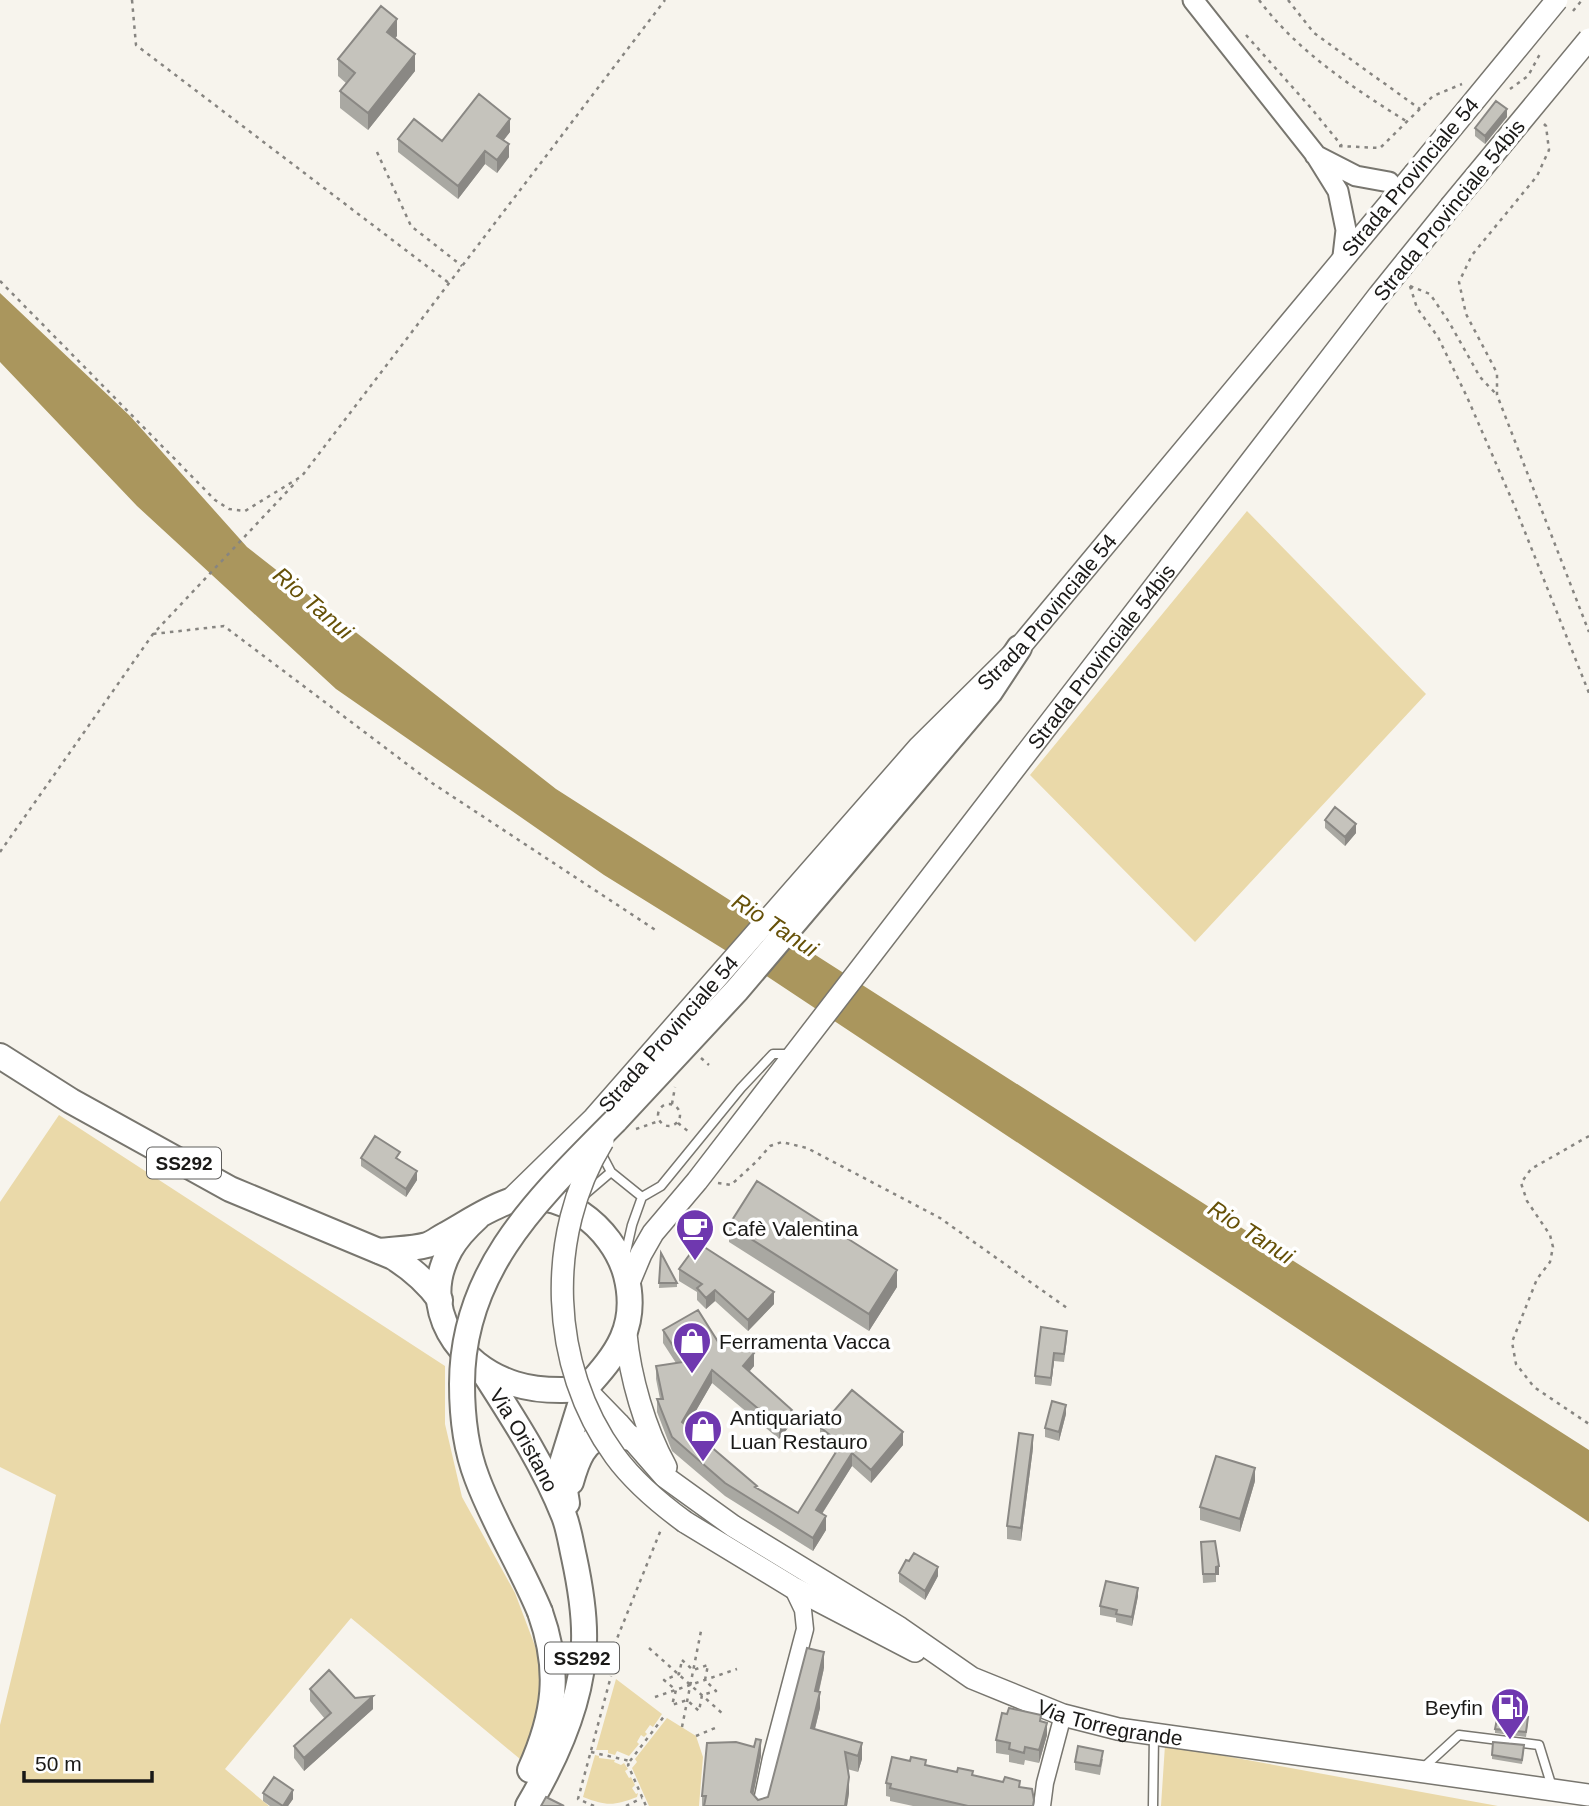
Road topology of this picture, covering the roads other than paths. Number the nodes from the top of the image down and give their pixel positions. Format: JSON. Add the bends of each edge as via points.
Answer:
{"nodes":[{"id":1,"x":1193,"y":0,"type":"edge"},
{"id":2,"x":1557,"y":0,"type":"edge"},
{"id":3,"x":1589,"y":39,"type":"edge"},
{"id":4,"x":1315,"y":154,"type":"junction"},
{"id":5,"x":1414,"y":174,"type":"junction"},
{"id":6,"x":1389,"y":182,"type":"joint"},
{"id":7,"x":1343,"y":256,"type":"junction"},
{"id":8,"x":1019,"y":648,"type":"joint"},
{"id":9,"x":821,"y":873,"type":"junction"},
{"id":10,"x":800,"y":1047,"type":"junction"},
{"id":11,"x":0,"y":1056,"type":"edge"},
{"id":12,"x":611,"y":1124,"type":"junction"},
{"id":13,"x":611,"y":1172,"type":"junction"},
{"id":14,"x":642,"y":1198,"type":"junction"},
{"id":15,"x":509,"y":1201,"type":"junction"},
{"id":16,"x":568,"y":1206,"type":"junction"},
{"id":17,"x":478,"y":1217,"type":"junction"},
{"id":18,"x":379,"y":1251,"type":"junction"},
{"id":19,"x":626,"y":1276,"type":"junction"},
{"id":20,"x":440,"y":1300,"type":"junction"},
{"id":21,"x":626,"y":1334,"type":"junction"},
{"id":22,"x":478,"y":1364,"type":"junction"},
{"id":23,"x":585,"y":1389,"type":"junction"},
{"id":24,"x":631,"y":1438,"type":"junction"},
{"id":25,"x":687,"y":1493,"type":"junction"},
{"id":26,"x":566,"y":1509,"type":"junction"},
{"id":27,"x":792,"y":1587,"type":"junction"},
{"id":28,"x":972,"y":1678,"type":"junction"},
{"id":29,"x":1063,"y":1715,"type":"junction"},
{"id":30,"x":1154,"y":1735,"type":"junction"},
{"id":31,"x":1419,"y":1771,"type":"junction"},
{"id":32,"x":1553,"y":1790,"type":"junction"},
{"id":33,"x":1589,"y":1795,"type":"edge"},
{"id":34,"x":533,"y":1801,"type":"edge"},
{"id":35,"x":761,"y":1806,"type":"edge"},
{"id":36,"x":1042,"y":1806,"type":"edge"},
{"id":37,"x":1153,"y":1806,"type":"edge"}],
"edges":[{"from":1,"to":4,"type":"street"},
{"from":2,"to":5,"type":"main road","name":"Strada Provinciale 54","bridge":true},
{"from":3,"to":10,"type":"main road","name":"Strada Provinciale 54bis","bridge":true,"via":[[1450,207],[1403,280]]},
{"from":4,"to":6,"type":"street","via":[[1356,176]]},
{"from":4,"to":7,"type":"street","via":[[1338,191],[1346,230]]},
{"from":5,"to":6,"type":"main road"},
{"from":5,"to":7,"type":"main road","name":"Strada Provinciale 54"},
{"from":7,"to":8,"type":"main road","name":"Strada Provinciale 54"},
{"from":8,"to":9,"type":"main road","via":[[990,692]]},
{"from":9,"to":12,"type":"main road","via":[[737,990]]},
{"from":9,"to":12,"type":"main road","name":"Strada Provinciale 54","via":[[721,975]]},
{"from":10,"to":14,"type":"lane","via":[[773,1054],[661,1186]]},
{"from":10,"to":19,"type":"main road","name":"Strada Provinciale 54bis","via":[[653,1233]]},
{"from":11,"to":18,"type":"main road","number":"SS292","via":[[230,1189]]},
{"from":12,"to":13,"type":"lane","via":[[601,1153]]},
{"from":12,"to":15,"type":"main road","name":"Strada Provinciale 54"},
{"from":12,"to":27,"type":"main road","bridge":true,"via":[[584,1177],[563,1249],[562,1290],[569,1347],[587,1406],[626,1471],[649,1494],[685,1522]]},
{"from":12,"to":34,"type":"main road","bridge":true,"via":[[507,1240],[480,1291],[462,1362],[468,1452],[540,1612],[553,1661],[550,1720],[523,1786]]},
{"from":13,"to":14,"type":"lane"},
{"from":13,"to":16,"type":"lane"},
{"from":14,"to":19,"type":"lane","via":[[632,1226]]},
{"from":15,"to":16,"type":"main road","number":"SS292","via":[[539,1199]]},
{"from":15,"to":17,"type":"main road","number":"SS292"},
{"from":16,"to":19,"type":"main road","number":"SS292","via":[[604,1234]]},
{"from":17,"to":18,"type":"main road","number":"SS292","via":[[427,1245]]},
{"from":17,"to":20,"type":"main road","number":"SS292","via":[[448,1252]]},
{"from":18,"to":20,"type":"main road","number":"SS292","via":[[413,1270]]},
{"from":19,"to":21,"type":"main road","number":"SS292"},
{"from":20,"to":22,"type":"main road","number":"SS292","via":[[451,1339]]},
{"from":21,"to":23,"type":"main road","number":"SS292"},
{"from":21,"to":25,"type":"main road","name":"Via Torregrande","via":[[628,1359],[656,1449]]},
{"from":22,"to":23,"type":"main road","number":"SS292","via":[[516,1385],[555,1391]]},
{"from":22,"to":26,"type":"main road","name":"Via Oristano","number":"SS292"},
{"from":23,"to":24,"type":"main road","name":"Via Torregrande"},
{"from":23,"to":26,"type":"main road","name":"Via Oristano","number":"SS292","via":[[561,1466]]},
{"from":24,"to":25,"type":"main road","name":"Via Torregrande","via":[[665,1477]]},
{"from":24,"to":26,"type":"main road","via":[[608,1435],[588,1445],[575,1468]]},
{"from":25,"to":28,"type":"main road","name":"Via Torregrande"},
{"from":26,"to":34,"type":"main road","name":"Via Oristano","number":"SS292","via":[[584,1642],[568,1727]]},
{"from":27,"to":28,"type":"main road"},
{"from":27,"to":35,"type":"street","via":[[803,1610],[805,1629]]},
{"from":28,"to":29,"type":"main road","name":"Via Torregrande"},
{"from":29,"to":30,"type":"main road","name":"Via Torregrande"},
{"from":29,"to":36,"type":"street"},
{"from":30,"to":31,"type":"main road","name":"Via Torregrande"},
{"from":30,"to":37,"type":"lane"},
{"from":31,"to":32,"type":"main road","name":"Via Torregrande"},
{"from":31,"to":32,"type":"lane","via":[[1459,1735],[1539,1745]]},
{"from":32,"to":33,"type":"main road","name":"Via Torregrande"}]}
